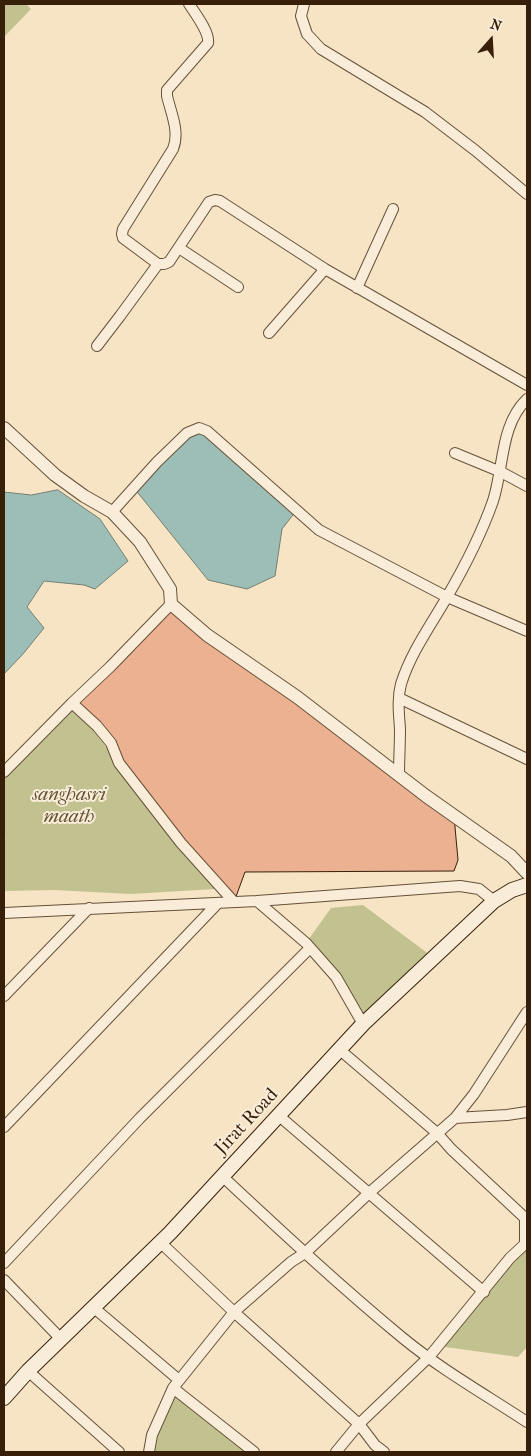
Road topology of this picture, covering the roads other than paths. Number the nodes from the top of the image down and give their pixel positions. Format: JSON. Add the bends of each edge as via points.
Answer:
{"nodes":[{"id":1,"x":189,"y":4,"type":"edge"},
{"id":2,"x":304,"y":4,"type":"edge"},
{"id":3,"x":527,"y":194,"type":"edge"},
{"id":4,"x":394,"y":209,"type":"dead end"},
{"id":5,"x":179,"y":248,"type":"junction"},
{"id":6,"x":158,"y":264,"type":"junction"},
{"id":7,"x":325,"y":269,"type":"junction"},
{"id":8,"x":238,"y":287,"type":"dead end"},
{"id":9,"x":357,"y":288,"type":"junction"},
{"id":10,"x":268,"y":332,"type":"dead end"},
{"id":11,"x":97,"y":346,"type":"dead end"},
{"id":12,"x":527,"y":385,"type":"edge"},
{"id":13,"x":527,"y":399,"type":"edge"},
{"id":14,"x":4,"y":428,"type":"edge"},
{"id":15,"x":455,"y":453,"type":"dead end"},
{"id":16,"x":501,"y":472,"type":"junction"},
{"id":17,"x":527,"y":486,"type":"edge"},
{"id":18,"x":112,"y":512,"type":"junction"},
{"id":19,"x":447,"y":597,"type":"junction"},
{"id":20,"x":171,"y":604,"type":"junction"},
{"id":21,"x":527,"y":631,"type":"edge"},
{"id":22,"x":399,"y":698,"type":"junction"},
{"id":23,"x":72,"y":703,"type":"junction"},
{"id":24,"x":527,"y":759,"type":"edge"},
{"id":25,"x":4,"y":772,"type":"edge"},
{"id":26,"x":399,"y":775,"type":"junction"},
{"id":27,"x":527,"y":873,"type":"edge"},
{"id":28,"x":527,"y":885,"type":"edge"},
{"id":29,"x":257,"y":901,"type":"junction"},
{"id":30,"x":494,"y":901,"type":"junction"},
{"id":31,"x":234,"y":902,"type":"junction"},
{"id":32,"x":218,"y":903,"type":"junction"},
{"id":33,"x":89,"y":908,"type":"junction"},
{"id":34,"x":4,"y":913,"type":"edge"},
{"id":35,"x":310,"y":948,"type":"junction"},
{"id":36,"x":4,"y":996,"type":"edge"},
{"id":37,"x":527,"y":1012,"type":"edge"},
{"id":38,"x":363,"y":1024,"type":"junction"},
{"id":39,"x":340,"y":1050,"type":"junction"},
{"id":40,"x":527,"y":1112,"type":"edge"},
{"id":41,"x":278,"y":1115,"type":"junction"},
{"id":42,"x":455,"y":1118,"type":"junction"},
{"id":43,"x":4,"y":1127,"type":"edge"},
{"id":44,"x":437,"y":1133,"type":"junction"},
{"id":45,"x":222,"y":1176,"type":"junction"},
{"id":46,"x":369,"y":1193,"type":"junction"},
{"id":47,"x":160,"y":1242,"type":"junction"},
{"id":48,"x":527,"y":1244,"type":"edge"},
{"id":49,"x":305,"y":1253,"type":"junction"},
{"id":50,"x":4,"y":1263,"type":"edge"},
{"id":51,"x":4,"y":1280,"type":"edge"},
{"id":52,"x":484,"y":1292,"type":"junction"},
{"id":53,"x":93,"y":1307,"type":"junction"},
{"id":54,"x":234,"y":1312,"type":"junction"},
{"id":55,"x":61,"y":1339,"type":"junction"},
{"id":56,"x":429,"y":1357,"type":"junction"},
{"id":57,"x":28,"y":1371,"type":"junction"},
{"id":58,"x":176,"y":1384,"type":"junction"},
{"id":59,"x":4,"y":1398,"type":"edge"},
{"id":60,"x":527,"y":1422,"type":"edge"},
{"id":61,"x":360,"y":1424,"type":"junction"},
{"id":62,"x":120,"y":1452,"type":"edge"},
{"id":63,"x":149,"y":1452,"type":"edge"},
{"id":64,"x":254,"y":1452,"type":"edge"},
{"id":65,"x":336,"y":1452,"type":"edge"},
{"id":66,"x":384,"y":1452,"type":"edge"}],
"edges":[{"from":1,"to":6,"type":"street","via":[[207,33],[208,43],[167,90],[176,142],[122,234]]},
{"from":2,"to":3,"type":"street","via":[[301,16],[307,34],[321,49],[425,112]]},
{"from":4,"to":9,"type":"street"},
{"from":5,"to":6,"type":"street","via":[[169,262]]},
{"from":5,"to":7,"type":"street","via":[[206,206],[215,200]]},
{"from":5,"to":8,"type":"street"},
{"from":6,"to":11,"type":"street"},
{"from":7,"to":9,"type":"street"},
{"from":7,"to":10,"type":"street"},
{"from":9,"to":12,"type":"street"},
{"from":13,"to":16,"type":"street","via":[[506,435]]},
{"from":14,"to":18,"type":"street","via":[[55,475]]},
{"from":15,"to":16,"type":"street"},
{"from":16,"to":17,"type":"street"},
{"from":16,"to":19,"type":"street","via":[[493,501]]},
{"from":18,"to":19,"type":"street","via":[[187,433],[199,428],[319,530]]},
{"from":18,"to":20,"type":"street","via":[[140,542],[170,588]]},
{"from":19,"to":21,"type":"street"},
{"from":19,"to":22,"type":"street","via":[[423,635],[401,684]]},
{"from":20,"to":23,"type":"street"},
{"from":20,"to":26,"type":"street","via":[[208,635],[297,697]]},
{"from":22,"to":24,"type":"street"},
{"from":22,"to":26,"type":"street"},
{"from":23,"to":25,"type":"street"},
{"from":23,"to":31,"type":"street","via":[[111,743],[120,763],[170,828]]},
{"from":26,"to":27,"type":"street","via":[[511,856]]},
{"from":28,"to":30,"type":"main road","name":"Jirat Road"},
{"from":29,"to":30,"type":"street","via":[[460,886],[479,889]]},
{"from":29,"to":31,"type":"street"},
{"from":29,"to":35,"type":"street"},
{"from":30,"to":38,"type":"main road","name":"Jirat Road"},
{"from":31,"to":32,"type":"street"},
{"from":32,"to":33,"type":"street"},
{"from":32,"to":43,"type":"street"},
{"from":33,"to":34,"type":"street"},
{"from":33,"to":36,"type":"street"},
{"from":35,"to":38,"type":"street","via":[[336,977]]},
{"from":35,"to":50,"type":"street","via":[[140,1118]]},
{"from":37,"to":42,"type":"street"},
{"from":38,"to":39,"type":"main road","name":"Jirat Road"},
{"from":39,"to":41,"type":"main road","name":"Jirat Road"},
{"from":39,"to":44,"type":"street"},
{"from":40,"to":42,"type":"street"},
{"from":41,"to":45,"type":"main road","name":"Jirat Road"},
{"from":41,"to":46,"type":"street"},
{"from":42,"to":44,"type":"street"},
{"from":44,"to":46,"type":"street"},
{"from":44,"to":48,"type":"street","via":[[526,1218]]},
{"from":45,"to":47,"type":"main road","name":"Jirat Road"},
{"from":45,"to":49,"type":"street"},
{"from":46,"to":49,"type":"street"},
{"from":46,"to":52,"type":"street"},
{"from":47,"to":53,"type":"main road","name":"Jirat Road"},
{"from":47,"to":54,"type":"street"},
{"from":48,"to":52,"type":"street","via":[[510,1258]]},
{"from":49,"to":54,"type":"street"},
{"from":49,"to":56,"type":"street","via":[[404,1340]]},
{"from":51,"to":55,"type":"street"},
{"from":52,"to":56,"type":"street"},
{"from":53,"to":55,"type":"main road","name":"Jirat Road"},
{"from":53,"to":58,"type":"street"},
{"from":54,"to":58,"type":"street"},
{"from":54,"to":61,"type":"street"},
{"from":55,"to":57,"type":"main road","name":"Jirat Road"},
{"from":56,"to":60,"type":"street"},
{"from":56,"to":61,"type":"street"},
{"from":57,"to":59,"type":"main road","name":"Jirat Road"},
{"from":57,"to":62,"type":"street"},
{"from":58,"to":63,"type":"street","via":[[152,1435]]},
{"from":58,"to":64,"type":"street"},
{"from":61,"to":65,"type":"street"},
{"from":61,"to":66,"type":"street"}]}
